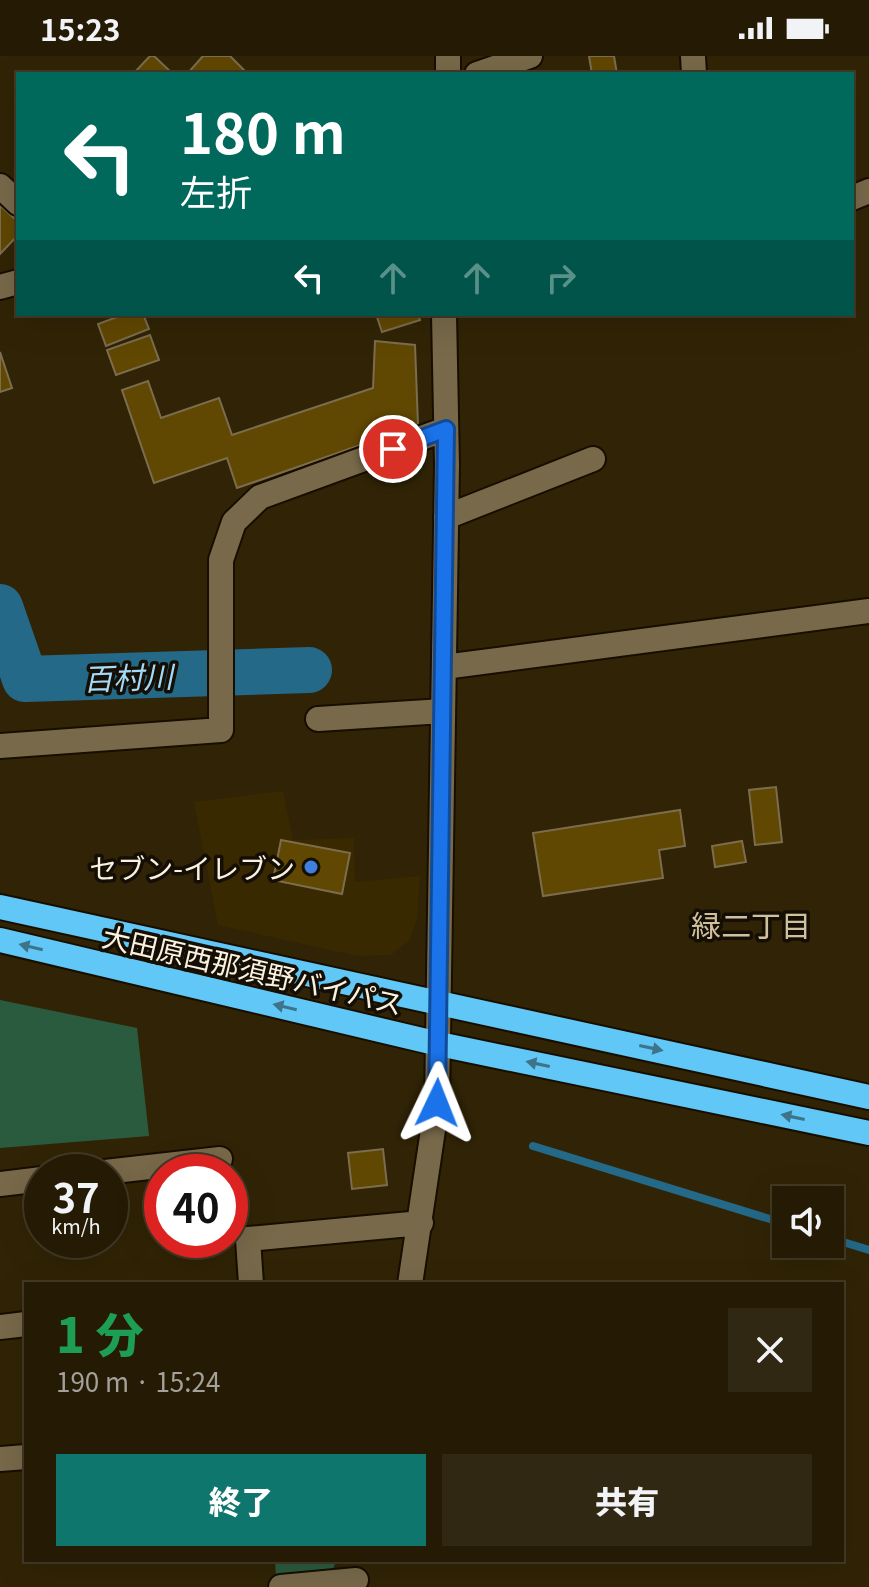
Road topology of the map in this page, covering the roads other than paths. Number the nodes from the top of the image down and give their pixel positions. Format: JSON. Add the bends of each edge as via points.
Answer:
{"nodes":[{"id":1,"x":530,"y":56,"type":"edge"},
{"id":2,"x":483,"y":72,"type":"edge"},
{"id":3,"x":0,"y":186,"type":"edge"},
{"id":4,"x":16,"y":201,"type":"edge"},
{"id":5,"x":444,"y":316,"type":"edge"},
{"id":6,"x":446,"y":429,"type":"junction"},
{"id":7,"x":593,"y":459,"type":"dead end"},
{"id":8,"x":446,"y":517,"type":"junction"},
{"id":9,"x":869,"y":611,"type":"edge"},
{"id":10,"x":444,"y":667,"type":"junction"},
{"id":11,"x":443,"y":711,"type":"junction"},
{"id":12,"x":318,"y":719,"type":"dead end"},
{"id":13,"x":0,"y":746,"type":"edge"},
{"id":14,"x":0,"y":907,"type":"edge"},
{"id":15,"x":0,"y":940,"type":"edge"},
{"id":16,"x":439,"y":1002,"type":"junction"},
{"id":17,"x":439,"y":1044,"type":"junction"},
{"id":18,"x":869,"y":1097,"type":"edge"},
{"id":19,"x":869,"y":1133,"type":"edge"},
{"id":20,"x":24,"y":1181,"type":"edge"},
{"id":21,"x":0,"y":1184,"type":"edge"},
{"id":22,"x":421,"y":1223,"type":"junction"},
{"id":23,"x":251,"y":1282,"type":"edge"},
{"id":24,"x":410,"y":1282,"type":"edge"},
{"id":25,"x":24,"y":1324,"type":"edge"},
{"id":26,"x":0,"y":1327,"type":"edge"},
{"id":27,"x":24,"y":1457,"type":"edge"},
{"id":28,"x":0,"y":1459,"type":"edge"},
{"id":29,"x":357,"y":1576,"type":"edge"},
{"id":30,"x":281,"y":1587,"type":"edge"}],
"edges":[{"from":1,"to":2,"type":"street"},
{"from":3,"to":4,"type":"street"},
{"from":5,"to":6,"type":"street"},
{"from":6,"to":8,"type":"street"},
{"from":6,"to":13,"type":"street","via":[[260,497],[234,522],[221,560],[221,730]]},
{"from":7,"to":8,"type":"street"},
{"from":8,"to":10,"type":"street"},
{"from":9,"to":10,"type":"street"},
{"from":10,"to":11,"type":"street"},
{"from":11,"to":12,"type":"street"},
{"from":11,"to":16,"type":"street"},
{"from":14,"to":16,"type":"highway","name":"大田原西那須野バイパス"},
{"from":17,"to":15,"type":"highway","name":"大田原西那須野バイパス","one_way":true},
{"from":16,"to":17,"type":"street"},
{"from":16,"to":18,"type":"highway","name":"大田原西那須野バイパス","one_way":true},
{"from":19,"to":17,"type":"highway","name":"大田原西那須野バイパス","one_way":true},
{"from":17,"to":22,"type":"street"},
{"from":20,"to":21,"type":"street"},
{"from":22,"to":23,"type":"street","via":[[248,1239]]},
{"from":22,"to":24,"type":"street"},
{"from":25,"to":26,"type":"street"},
{"from":27,"to":28,"type":"street"},
{"from":29,"to":30,"type":"street"}]}
